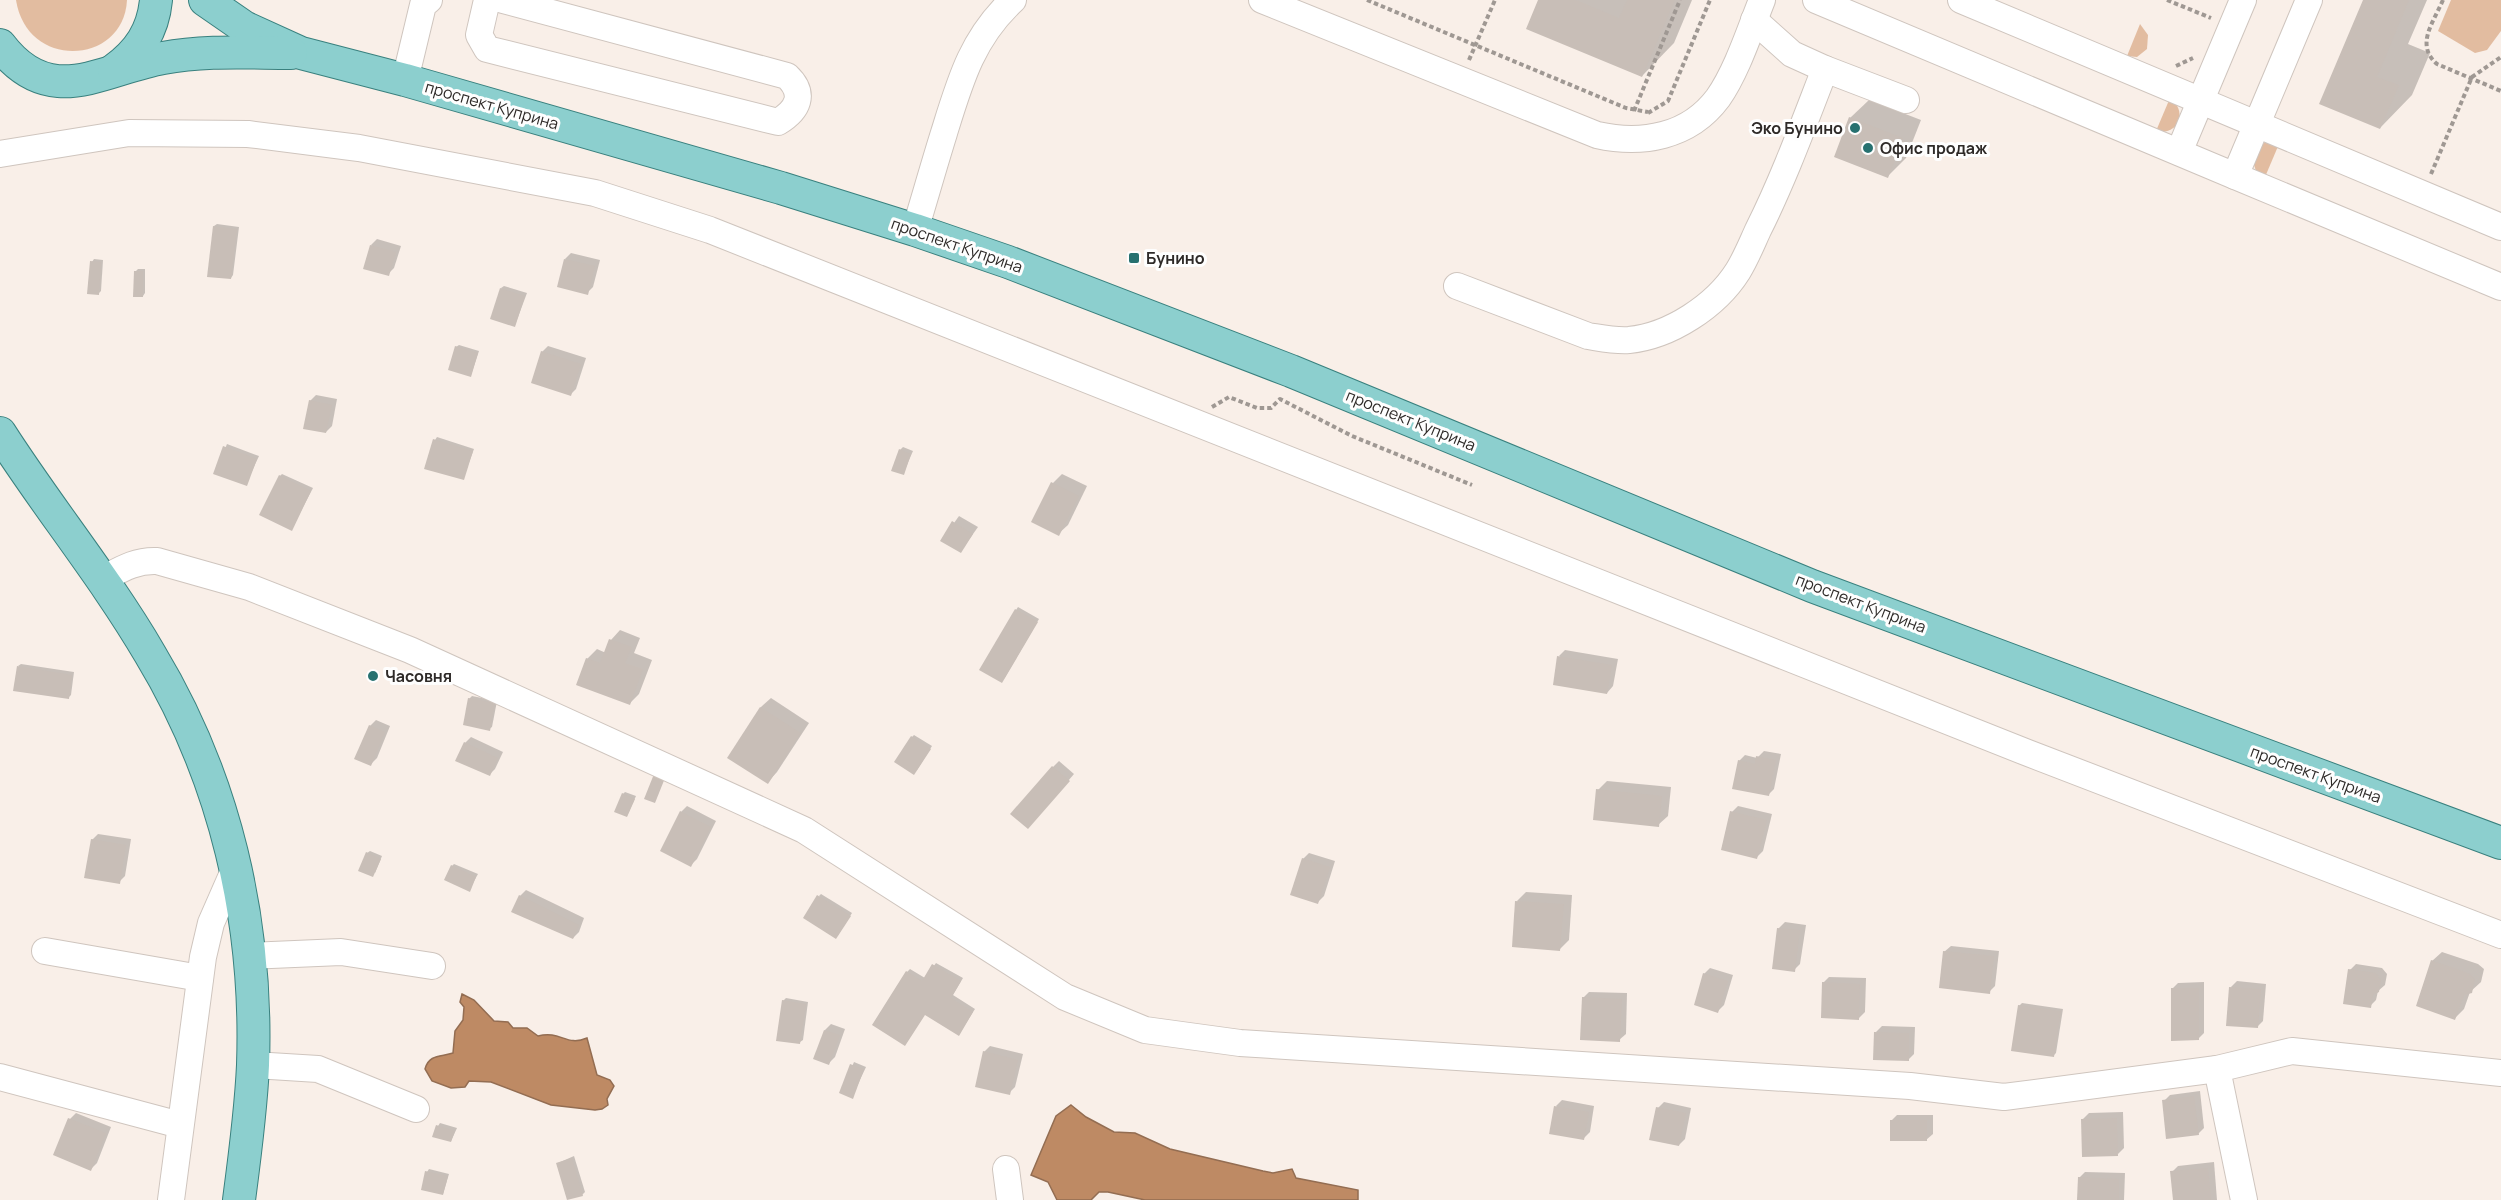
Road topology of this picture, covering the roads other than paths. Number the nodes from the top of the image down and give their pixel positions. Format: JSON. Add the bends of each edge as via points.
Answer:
{"nodes":[{"id":1,"x":156,"y":0,"type":"edge"},
{"id":2,"x":205,"y":0,"type":"edge"},
{"id":3,"x":429,"y":0,"type":"edge"},
{"id":4,"x":487,"y":0,"type":"edge"},
{"id":5,"x":502,"y":0,"type":"edge"},
{"id":6,"x":1013,"y":0,"type":"edge"},
{"id":7,"x":1262,"y":0,"type":"edge"},
{"id":8,"x":1816,"y":0,"type":"edge"},
{"id":9,"x":1961,"y":0,"type":"edge"},
{"id":10,"x":2243,"y":0,"type":"edge"},
{"id":11,"x":2309,"y":0,"type":"edge"},
{"id":12,"x":1758,"y":10,"type":"edge"},
{"id":13,"x":0,"y":45,"type":"edge"},
{"id":14,"x":301,"y":53,"type":"junction"},
{"id":15,"x":1826,"y":69,"type":"junction"},
{"id":16,"x":43,"y":78,"type":"junction"},
{"id":17,"x":97,"y":78,"type":"junction"},
{"id":18,"x":405,"y":80,"type":"junction"},
{"id":19,"x":0,"y":81,"type":"edge"},
{"id":20,"x":1906,"y":100,"type":"dead end"},
{"id":21,"x":2200,"y":101,"type":"junction"},
{"id":22,"x":2256,"y":124,"type":"junction"},
{"id":23,"x":2179,"y":152,"type":"junction"},
{"id":24,"x":0,"y":154,"type":"edge"},
{"id":25,"x":2235,"y":176,"type":"junction"},
{"id":26,"x":2501,"y":227,"type":"edge"},
{"id":27,"x":915,"y":230,"type":"junction"},
{"id":28,"x":1457,"y":286,"type":"dead end"},
{"id":29,"x":2501,"y":287,"type":"edge"},
{"id":30,"x":0,"y":433,"type":"edge"},
{"id":31,"x":101,"y":580,"type":"junction"},
{"id":32,"x":2501,"y":843,"type":"edge"},
{"id":33,"x":236,"y":866,"type":"junction"},
{"id":34,"x":2501,"y":935,"type":"edge"},
{"id":35,"x":45,"y":951,"type":"dead end"},
{"id":36,"x":249,"y":956,"type":"junction"},
{"id":37,"x":432,"y":966,"type":"dead end"},
{"id":38,"x":200,"y":978,"type":"junction"},
{"id":39,"x":253,"y":1065,"type":"junction"},
{"id":40,"x":2217,"y":1069,"type":"junction"},
{"id":41,"x":2501,"y":1073,"type":"edge"},
{"id":42,"x":0,"y":1077,"type":"edge"},
{"id":43,"x":416,"y":1109,"type":"dead end"},
{"id":44,"x":180,"y":1125,"type":"junction"},
{"id":45,"x":1006,"y":1169,"type":"dead end"},
{"id":46,"x":171,"y":1200,"type":"edge"},
{"id":47,"x":239,"y":1200,"type":"edge"},
{"id":48,"x":1010,"y":1200,"type":"edge"},
{"id":49,"x":2244,"y":1200,"type":"edge"}],
"edges":[{"from":1,"to":17,"type":"main road","name":"проспект Куприна","via":[[149,31],[140,47],[128,60]]},
{"from":2,"to":14,"type":"main road","name":"проспект Куприна","via":[[244,27]]},
{"from":3,"to":18,"type":"street","via":[[423,5]]},
{"from":4,"to":5,"type":"street","via":[[479,35],[487,49],[778,122],[795,109],[797,91],[788,76]]},
{"from":6,"to":27,"type":"street","via":[[981,36],[962,74]]},
{"from":7,"to":12,"type":"street","via":[[1620,141],[1652,139],[1684,127],[1704,112],[1719,97]]},
{"from":8,"to":23,"type":"street"},
{"from":9,"to":21,"type":"street"},
{"from":10,"to":21,"type":"street"},
{"from":11,"to":22,"type":"street"},
{"from":12,"to":15,"type":"street","via":[[1792,54]]},
{"from":13,"to":16,"type":"main road","name":"проспект Куприна","via":[[24,69]]},
{"from":14,"to":17,"type":"main road","name":"проспект Куприна","via":[[162,58]]},
{"from":14,"to":18,"type":"main road","name":"проспект Куприна"},
{"from":15,"to":20,"type":"street"},
{"from":15,"to":28,"type":"street","via":[[1779,189],[1738,271],[1706,305],[1666,330],[1627,340],[1588,336]]},
{"from":16,"to":17,"type":"main road","name":"проспект Куприна","via":[[61,82]]},
{"from":16,"to":19,"type":"main road","via":[[14,76]]},
{"from":18,"to":27,"type":"main road","name":"проспект Куприна"},
{"from":21,"to":22,"type":"street"},
{"from":21,"to":23,"type":"street"},
{"from":22,"to":25,"type":"street"},
{"from":22,"to":26,"type":"street"},
{"from":23,"to":25,"type":"street"},
{"from":24,"to":34,"type":"street","via":[[129,133],[248,134],[359,148],[595,193],[710,230],[2039,757]]},
{"from":25,"to":29,"type":"street"},
{"from":27,"to":32,"type":"main road","name":"проспект Куприна","via":[[1291,371],[1812,586]]},
{"from":30,"to":31,"type":"main road"},
{"from":31,"to":33,"type":"main road","via":[[150,653],[194,738],[226,825]]},
{"from":31,"to":40,"type":"street","via":[[143,560],[157,561],[249,587],[410,650],[804,830],[1065,998],[1145,1030],[1240,1043],[1898,1085],[2004,1097]]},
{"from":33,"to":36,"type":"main road"},
{"from":33,"to":38,"type":"street","via":[[211,923]]},
{"from":35,"to":38,"type":"street"},
{"from":36,"to":37,"type":"street","via":[[341,952]]},
{"from":36,"to":39,"type":"main road"},
{"from":38,"to":44,"type":"street"},
{"from":39,"to":43,"type":"street","via":[[318,1069]]},
{"from":39,"to":47,"type":"main road"},
{"from":40,"to":41,"type":"street","via":[[2292,1051]]},
{"from":40,"to":49,"type":"street"},
{"from":42,"to":44,"type":"street"},
{"from":44,"to":46,"type":"street"},
{"from":45,"to":48,"type":"street"}]}
